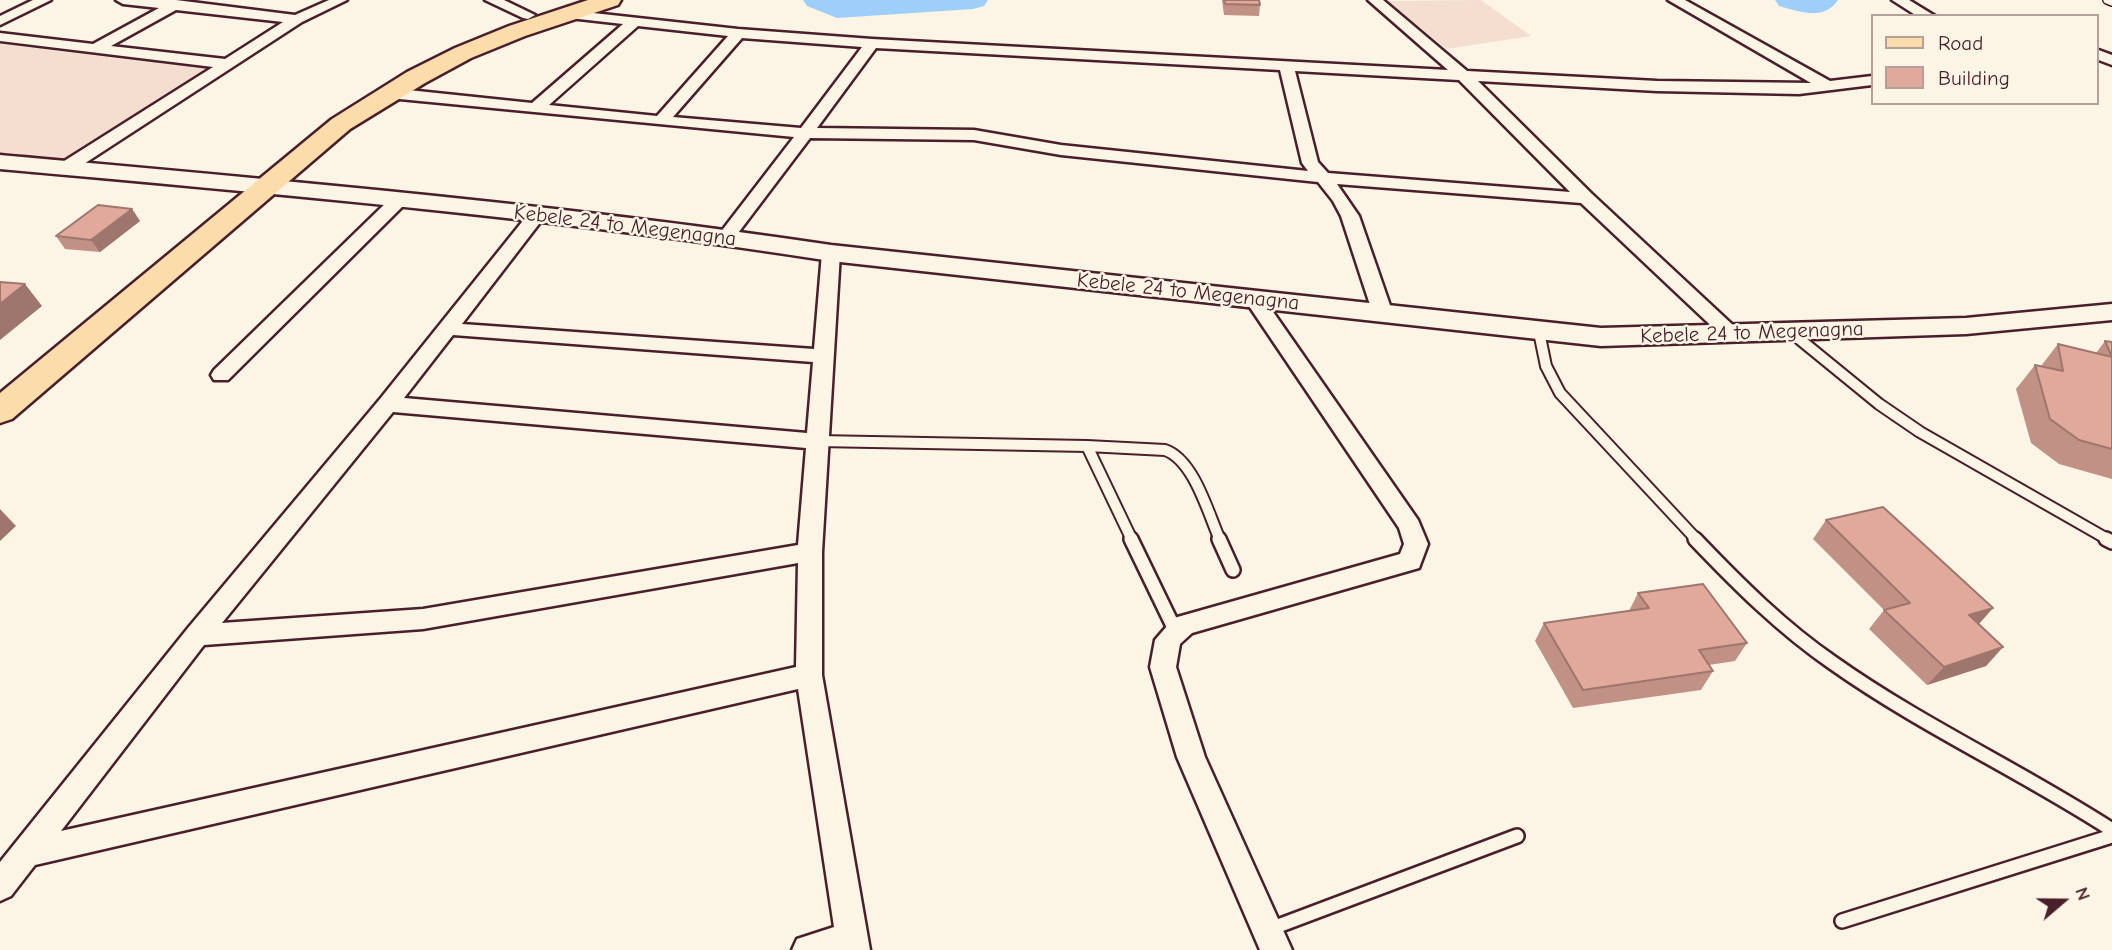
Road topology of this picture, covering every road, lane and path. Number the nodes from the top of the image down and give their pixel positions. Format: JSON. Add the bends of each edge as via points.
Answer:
{"nodes":[{"id":1,"x":44,"y":0,"type":"edge"},
{"id":2,"x":122,"y":0,"type":"edge"},
{"id":3,"x":340,"y":0,"type":"edge"},
{"id":4,"x":492,"y":0,"type":"edge"},
{"id":5,"x":610,"y":0,"type":"edge"},
{"id":6,"x":1375,"y":0,"type":"edge"},
{"id":7,"x":1675,"y":0,"type":"edge"},
{"id":8,"x":1899,"y":0,"type":"edge"},
{"id":9,"x":2107,"y":0,"type":"edge"},
{"id":10,"x":2112,"y":2,"type":"edge"},
{"id":11,"x":179,"y":3,"type":"edge"},
{"id":12,"x":569,"y":7,"type":"edge"},
{"id":13,"x":1924,"y":14,"type":"edge"},
{"id":14,"x":528,"y":15,"type":"junction"},
{"id":15,"x":297,"y":19,"type":"junction"},
{"id":16,"x":0,"y":21,"type":"edge"},
{"id":17,"x":633,"y":23,"type":"junction"},
{"id":18,"x":738,"y":33,"type":"junction"},
{"id":19,"x":0,"y":37,"type":"edge"},
{"id":20,"x":872,"y":43,"type":"junction"},
{"id":21,"x":96,"y":48,"type":"junction"},
{"id":22,"x":229,"y":64,"type":"junction"},
{"id":23,"x":1286,"y":65,"type":"junction"},
{"id":24,"x":1458,"y":73,"type":"junction"},
{"id":25,"x":1870,"y":81,"type":"edge"},
{"id":26,"x":1829,"y":87,"type":"junction"},
{"id":27,"x":389,"y":93,"type":"junction"},
{"id":28,"x":536,"y":108,"type":"junction"},
{"id":29,"x":661,"y":121,"type":"junction"},
{"id":30,"x":805,"y":133,"type":"junction"},
{"id":31,"x":0,"y":163,"type":"edge"},
{"id":32,"x":67,"y":167,"type":"junction"},
{"id":33,"x":1325,"y":177,"type":"junction"},
{"id":34,"x":233,"y":184,"type":"junction"},
{"id":35,"x":267,"y":186,"type":"junction"},
{"id":36,"x":1586,"y":198,"type":"junction"},
{"id":37,"x":398,"y":201,"type":"junction"},
{"id":38,"x":536,"y":216,"type":"junction"},
{"id":39,"x":726,"y":237,"type":"junction"},
{"id":40,"x":831,"y":253,"type":"junction"},
{"id":41,"x":1255,"y":300,"type":"junction"},
{"id":42,"x":1383,"y":314,"type":"junction"},
{"id":43,"x":2108,"y":316,"type":"edge"},
{"id":44,"x":448,"y":329,"type":"junction"},
{"id":45,"x":1539,"y":332,"type":"junction"},
{"id":46,"x":1729,"y":332,"type":"junction"},
{"id":47,"x":1792,"y":333,"type":"junction"},
{"id":48,"x":824,"y":356,"type":"junction"},
{"id":49,"x":221,"y":375,"type":"dead end"},
{"id":50,"x":0,"y":379,"type":"edge"},
{"id":51,"x":388,"y":404,"type":"junction"},
{"id":52,"x":0,"y":411,"type":"edge"},
{"id":53,"x":818,"y":441,"type":"junction"},
{"id":54,"x":1087,"y":446,"type":"junction"},
{"id":55,"x":2112,"y":542,"type":"edge"},
{"id":56,"x":810,"y":552,"type":"junction"},
{"id":57,"x":1233,"y":570,"type":"dead end"},
{"id":58,"x":1176,"y":632,"type":"junction"},
{"id":59,"x":197,"y":635,"type":"junction"},
{"id":60,"x":809,"y":675,"type":"junction"},
{"id":61,"x":2112,"y":830,"type":"edge"},
{"id":62,"x":1517,"y":836,"type":"dead end"},
{"id":63,"x":2112,"y":836,"type":"edge"},
{"id":64,"x":26,"y":853,"type":"junction"},
{"id":65,"x":0,"y":886,"type":"edge"},
{"id":66,"x":1842,"y":921,"type":"dead end"},
{"id":67,"x":1272,"y":940,"type":"edge"},
{"id":68,"x":853,"y":944,"type":"edge"},
{"id":69,"x":808,"y":950,"type":"edge"}],
"edges":[{"from":1,"to":16,"type":"street"},
{"from":2,"to":11,"type":"street"},
{"from":3,"to":15,"type":"street"},
{"from":4,"to":14,"type":"street"},
{"from":5,"to":12,"type":"main road"},
{"from":6,"to":24,"type":"street"},
{"from":7,"to":26,"type":"street"},
{"from":8,"to":13,"type":"street"},
{"from":9,"to":10,"type":"lane"},
{"from":11,"to":15,"type":"street"},
{"from":11,"to":21,"type":"street"},
{"from":12,"to":14,"type":"main road"},
{"from":12,"to":17,"type":"street"},
{"from":12,"to":27,"type":"main road","via":[[465,52]]},
{"from":14,"to":34,"type":"main road","via":[[413,62],[363,90]]},
{"from":15,"to":22,"type":"street"},
{"from":17,"to":18,"type":"street"},
{"from":17,"to":28,"type":"street"},
{"from":18,"to":20,"type":"street"},
{"from":18,"to":29,"type":"street"},
{"from":19,"to":21,"type":"street"},
{"from":20,"to":23,"type":"street"},
{"from":20,"to":30,"type":"street"},
{"from":21,"to":22,"type":"street"},
{"from":22,"to":32,"type":"street"},
{"from":23,"to":24,"type":"street"},
{"from":23,"to":33,"type":"street","via":[[1310,163]]},
{"from":24,"to":26,"type":"street","via":[[1657,86]]},
{"from":24,"to":36,"type":"street"},
{"from":25,"to":26,"type":"street"},
{"from":27,"to":28,"type":"street"},
{"from":27,"to":35,"type":"main road","via":[[341,124]]},
{"from":28,"to":29,"type":"street"},
{"from":29,"to":30,"type":"street"},
{"from":30,"to":33,"type":"street","via":[[974,135],[1060,150]]},
{"from":30,"to":39,"type":"street"},
{"from":31,"to":32,"type":"main road"},
{"from":32,"to":34,"type":"main road"},
{"from":33,"to":36,"type":"street"},
{"from":33,"to":42,"type":"street","via":[[1350,216]]},
{"from":34,"to":35,"type":"main road","name":"Kebele 24 to Megenagna"},
{"from":34,"to":50,"type":"main road"},
{"from":35,"to":37,"type":"main road","name":"Kebele 24 to Megenagna"},
{"from":35,"to":52,"type":"main road"},
{"from":36,"to":46,"type":"street"},
{"from":37,"to":38,"type":"main road","name":"Kebele 24 to Megenagna"},
{"from":37,"to":49,"type":"street"},
{"from":38,"to":39,"type":"main road","name":"Kebele 24 to Megenagna"},
{"from":38,"to":44,"type":"street"},
{"from":39,"to":40,"type":"main road","name":"Kebele 24 to Megenagna"},
{"from":40,"to":41,"type":"main road","name":"Kebele 24 to Megenagna"},
{"from":40,"to":48,"type":"street"},
{"from":41,"to":42,"type":"main road","name":"Kebele 24 to Megenagna"},
{"from":41,"to":58,"type":"street","via":[[1410,526],[1416,544],[1410,561],[1183,625]]},
{"from":42,"to":45,"type":"main road","name":"Kebele 24 to Megenagna"},
{"from":43,"to":47,"type":"main road","name":"Kebele 24 to Megenagna"},
{"from":44,"to":48,"type":"street"},
{"from":44,"to":51,"type":"street"},
{"from":45,"to":46,"type":"main road","name":"Kebele 24 to Megenagna","via":[[1601,337]]},
{"from":45,"to":61,"type":"lane","via":[[1546,366],[1560,393],[1762,606],[1834,664],[1972,749],[2061,794]]},
{"from":46,"to":47,"type":"main road","name":"Kebele 24 to Megenagna"},
{"from":47,"to":55,"type":"lane","via":[[1878,404],[1920,432]]},
{"from":48,"to":53,"type":"street"},
{"from":51,"to":53,"type":"street"},
{"from":51,"to":59,"type":"street"},
{"from":53,"to":54,"type":"lane"},
{"from":53,"to":56,"type":"street"},
{"from":54,"to":57,"type":"lane","via":[[1177,454],[1189,469]]},
{"from":54,"to":58,"type":"lane"},
{"from":56,"to":59,"type":"street","via":[[423,620]]},
{"from":56,"to":60,"type":"street"},
{"from":58,"to":67,"type":"street","via":[[1168,640],[1163,667],[1191,757]]},
{"from":59,"to":64,"type":"street"},
{"from":60,"to":64,"type":"street"},
{"from":60,"to":68,"type":"street"},
{"from":62,"to":67,"type":"lane"},
{"from":63,"to":66,"type":"lane"},
{"from":64,"to":65,"type":"street"},
{"from":68,"to":69,"type":"street"}]}
